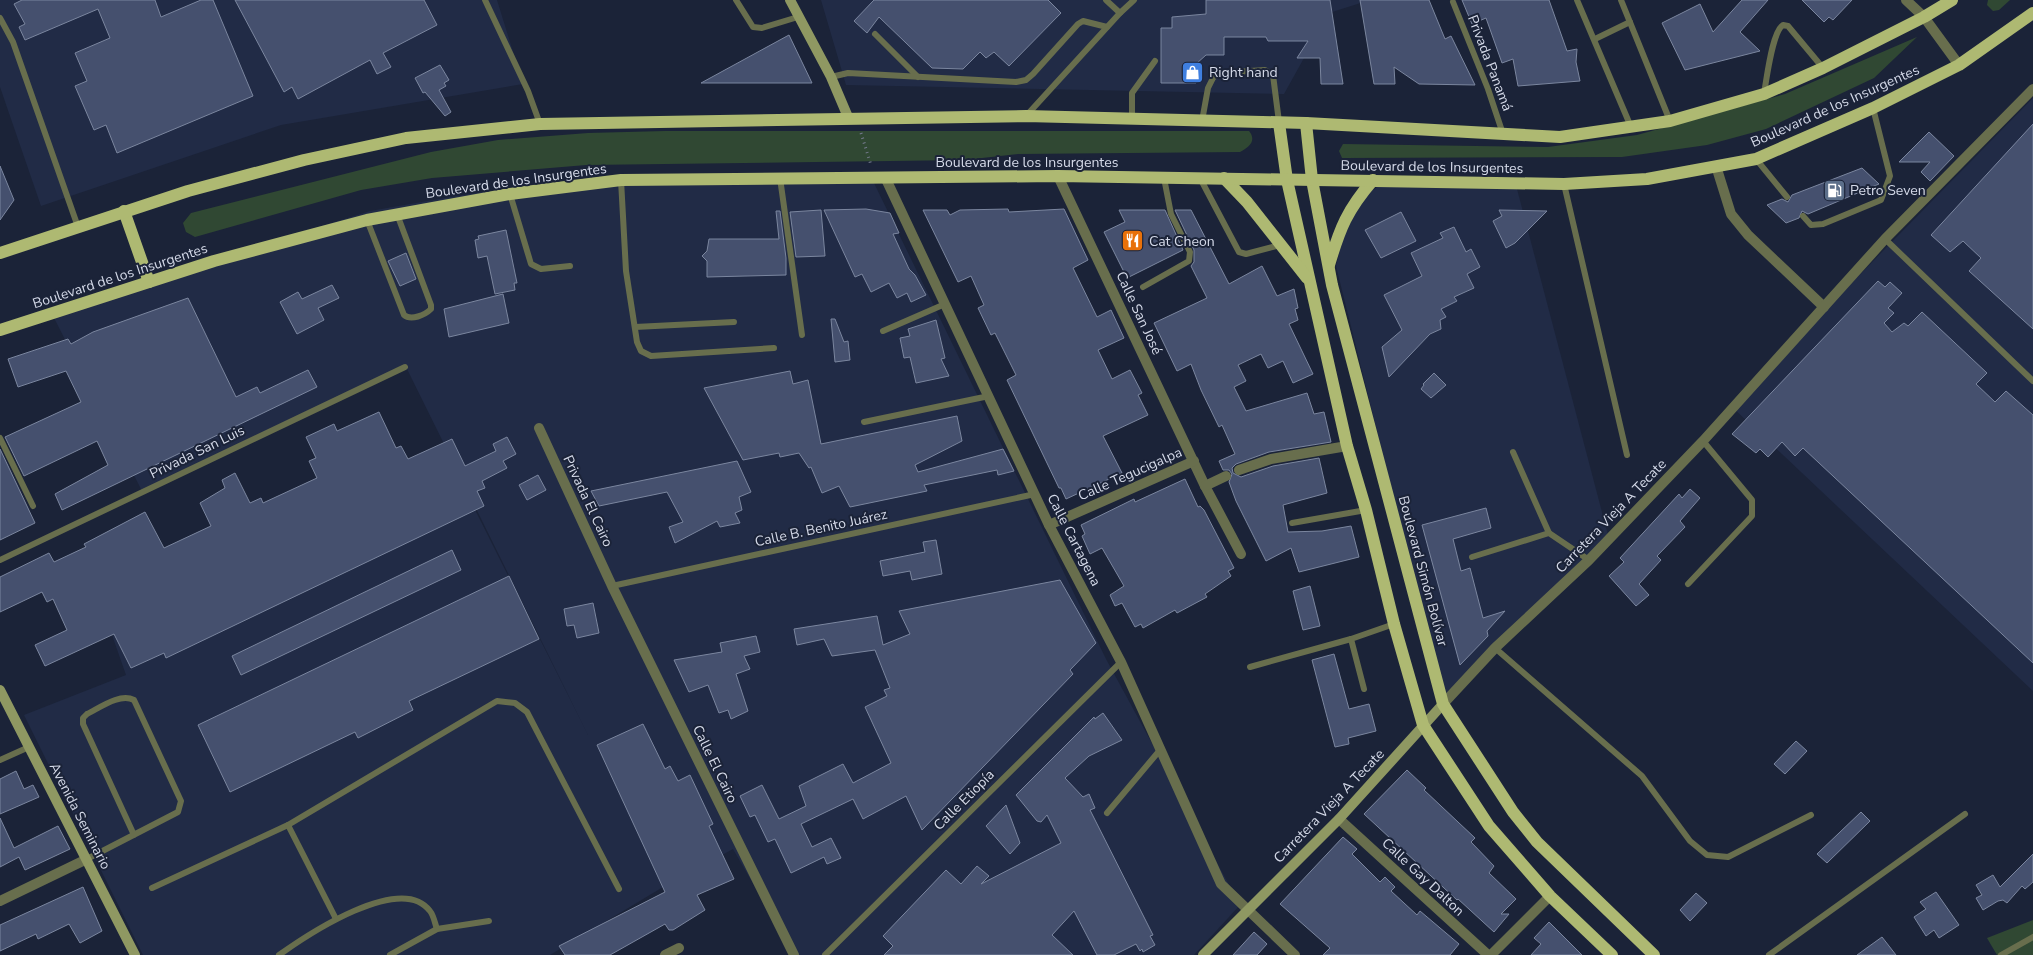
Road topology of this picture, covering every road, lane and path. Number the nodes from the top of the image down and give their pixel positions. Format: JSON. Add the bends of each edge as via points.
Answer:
{"nodes":[{"id":1,"x":485,"y":0,"type":"edge"},
{"id":2,"x":736,"y":0,"type":"edge"},
{"id":3,"x":790,"y":0,"type":"edge"},
{"id":4,"x":1106,"y":0,"type":"edge"},
{"id":5,"x":1134,"y":0,"type":"edge"},
{"id":6,"x":1577,"y":0,"type":"edge"},
{"id":7,"x":1621,"y":0,"type":"edge"},
{"id":8,"x":1906,"y":0,"type":"edge"},
{"id":9,"x":1952,"y":0,"type":"edge"},
{"id":10,"x":1453,"y":2,"type":"dead end"},
{"id":11,"x":1120,"y":13,"type":"junction"},
{"id":12,"x":2033,"y":13,"type":"edge"},
{"id":13,"x":1924,"y":17,"type":"junction"},
{"id":14,"x":0,"y":18,"type":"edge"},
{"id":15,"x":798,"y":18,"type":"junction"},
{"id":16,"x":1630,"y":22,"type":"junction"},
{"id":17,"x":1107,"y":27,"type":"junction"},
{"id":18,"x":875,"y":34,"type":"dead end"},
{"id":19,"x":1595,"y":39,"type":"junction"},
{"id":20,"x":1155,"y":61,"type":"dead end"},
{"id":21,"x":1959,"y":65,"type":"junction"},
{"id":22,"x":1823,"y":68,"type":"junction"},
{"id":23,"x":831,"y":77,"type":"junction"},
{"id":24,"x":918,"y":77,"type":"junction"},
{"id":25,"x":2033,"y":89,"type":"edge"},
{"id":26,"x":1764,"y":94,"type":"junction"},
{"id":27,"x":1873,"y":108,"type":"junction"},
{"id":28,"x":1026,"y":116,"type":"junction"},
{"id":29,"x":852,"y":117,"type":"junction"},
{"id":30,"x":1132,"y":119,"type":"junction"},
{"id":31,"x":1202,"y":121,"type":"junction"},
{"id":32,"x":1670,"y":121,"type":"junction"},
{"id":33,"x":1280,"y":123,"type":"junction"},
{"id":34,"x":540,"y":124,"type":"junction"},
{"id":35,"x":1306,"y":124,"type":"junction"},
{"id":36,"x":1630,"y":127,"type":"junction"},
{"id":37,"x":1503,"y":134,"type":"junction"},
{"id":38,"x":1756,"y":159,"type":"junction"},
{"id":39,"x":1716,"y":166,"type":"junction"},
{"id":40,"x":1058,"y":176,"type":"junction"},
{"id":41,"x":780,"y":178,"type":"junction"},
{"id":42,"x":880,"y":178,"type":"junction"},
{"id":43,"x":1164,"y":178,"type":"junction"},
{"id":44,"x":1200,"y":178,"type":"junction"},
{"id":45,"x":1224,"y":178,"type":"junction"},
{"id":46,"x":621,"y":180,"type":"junction"},
{"id":47,"x":1287,"y":180,"type":"junction"},
{"id":48,"x":1312,"y":180,"type":"junction"},
{"id":49,"x":1374,"y":180,"type":"junction"},
{"id":50,"x":1564,"y":184,"type":"junction"},
{"id":51,"x":510,"y":194,"type":"junction"},
{"id":52,"x":1787,"y":197,"type":"dead end"},
{"id":53,"x":124,"y":211,"type":"junction"},
{"id":54,"x":397,"y":214,"type":"junction"},
{"id":55,"x":1803,"y":216,"type":"dead end"},
{"id":56,"x":367,"y":220,"type":"junction"},
{"id":57,"x":78,"y":227,"type":"junction"},
{"id":58,"x":1884,"y":239,"type":"junction"},
{"id":59,"x":1280,"y":245,"type":"junction"},
{"id":60,"x":0,"y":253,"type":"edge"},
{"id":61,"x":570,"y":266,"type":"dead end"},
{"id":62,"x":1328,"y":268,"type":"junction"},
{"id":63,"x":1310,"y":281,"type":"junction"},
{"id":64,"x":149,"y":282,"type":"junction"},
{"id":65,"x":1143,"y":287,"type":"dead end"},
{"id":66,"x":945,"y":304,"type":"junction"},
{"id":67,"x":1824,"y":306,"type":"junction"},
{"id":68,"x":734,"y":322,"type":"dead end"},
{"id":69,"x":635,"y":327,"type":"junction"},
{"id":70,"x":0,"y":330,"type":"edge"},
{"id":71,"x":884,"y":331,"type":"dead end"},
{"id":72,"x":802,"y":336,"type":"dead end"},
{"id":73,"x":774,"y":348,"type":"dead end"},
{"id":74,"x":405,"y":367,"type":"dead end"},
{"id":75,"x":2033,"y":381,"type":"edge"},
{"id":76,"x":989,"y":396,"type":"junction"},
{"id":77,"x":864,"y":422,"type":"dead end"},
{"id":78,"x":539,"y":428,"type":"dead end"},
{"id":79,"x":0,"y":438,"type":"edge"},
{"id":80,"x":1703,"y":441,"type":"junction"},
{"id":81,"x":1346,"y":446,"type":"junction"},
{"id":82,"x":1513,"y":452,"type":"dead end"},
{"id":83,"x":1627,"y":455,"type":"dead end"},
{"id":84,"x":1194,"y":461,"type":"junction"},
{"id":85,"x":1239,"y":470,"type":"dead end"},
{"id":86,"x":1226,"y":476,"type":"dead end"},
{"id":87,"x":1205,"y":486,"type":"junction"},
{"id":88,"x":1035,"y":494,"type":"junction"},
{"id":89,"x":33,"y":506,"type":"dead end"},
{"id":90,"x":1366,"y":510,"type":"junction"},
{"id":91,"x":1292,"y":523,"type":"dead end"},
{"id":92,"x":1049,"y":525,"type":"junction"},
{"id":93,"x":1549,"y":533,"type":"junction"},
{"id":94,"x":1241,"y":554,"type":"dead end"},
{"id":95,"x":1472,"y":557,"type":"dead end"},
{"id":96,"x":0,"y":560,"type":"edge"},
{"id":97,"x":1589,"y":560,"type":"junction"},
{"id":98,"x":1688,"y":584,"type":"dead end"},
{"id":99,"x":612,"y":586,"type":"junction"},
{"id":100,"x":1394,"y":624,"type":"junction"},
{"id":101,"x":1351,"y":639,"type":"junction"},
{"id":102,"x":1495,"y":648,"type":"junction"},
{"id":103,"x":1121,"y":662,"type":"junction"},
{"id":104,"x":1250,"y":668,"type":"dead end"},
{"id":105,"x":1364,"y":689,"type":"dead end"},
{"id":106,"x":0,"y":690,"type":"edge"},
{"id":107,"x":1443,"y":704,"type":"junction"},
{"id":108,"x":1423,"y":725,"type":"junction"},
{"id":109,"x":29,"y":747,"type":"junction"},
{"id":110,"x":1160,"y":750,"type":"junction"},
{"id":111,"x":0,"y":760,"type":"edge"},
{"id":112,"x":1108,"y":813,"type":"dead end"},
{"id":113,"x":1964,"y":814,"type":"dead end"},
{"id":114,"x":1811,"y":815,"type":"dead end"},
{"id":115,"x":1340,"y":819,"type":"junction"},
{"id":116,"x":288,"y":825,"type":"junction"},
{"id":117,"x":134,"y":835,"type":"junction"},
{"id":118,"x":87,"y":859,"type":"junction"},
{"id":119,"x":152,"y":888,"type":"dead end"},
{"id":120,"x":619,"y":890,"type":"dead end"},
{"id":121,"x":1550,"y":896,"type":"junction"},
{"id":122,"x":0,"y":901,"type":"edge"},
{"id":123,"x":1247,"y":908,"type":"junction"},
{"id":124,"x":336,"y":919,"type":"junction"},
{"id":125,"x":489,"y":922,"type":"dead end"},
{"id":126,"x":437,"y":929,"type":"junction"},
{"id":127,"x":2033,"y":937,"type":"edge"},
{"id":128,"x":679,"y":948,"type":"dead end"},
{"id":129,"x":136,"y":955,"type":"edge"},
{"id":130,"x":279,"y":955,"type":"edge"},
{"id":131,"x":390,"y":955,"type":"edge"},
{"id":132,"x":665,"y":955,"type":"edge"},
{"id":133,"x":794,"y":955,"type":"edge"},
{"id":134,"x":825,"y":955,"type":"edge"},
{"id":135,"x":1203,"y":955,"type":"edge"},
{"id":136,"x":1295,"y":955,"type":"edge"},
{"id":137,"x":1489,"y":955,"type":"edge"},
{"id":138,"x":1612,"y":955,"type":"edge"},
{"id":139,"x":1654,"y":955,"type":"edge"},
{"id":140,"x":1768,"y":955,"type":"edge"},
{"id":141,"x":2001,"y":955,"type":"edge"}],
"edges":[{"from":1,"to":34,"type":"lane"},
{"from":2,"to":15,"type":"lane","via":[[753,28]]},
{"from":3,"to":15,"type":"street"},
{"from":4,"to":11,"type":"lane"},
{"from":5,"to":11,"type":"lane"},
{"from":6,"to":19,"type":"lane"},
{"from":7,"to":16,"type":"lane"},
{"from":8,"to":13,"type":"street"},
{"from":9,"to":13,"type":"main road"},
{"from":10,"to":37,"type":"lane","name":"Privada Panamá"},
{"from":11,"to":17,"type":"lane"},
{"from":12,"to":21,"type":"main road","name":"Boulevard de los Insurgentes"},
{"from":13,"to":21,"type":"street"},
{"from":13,"to":22,"type":"main road"},
{"from":14,"to":57,"type":"lane","via":[[13,42]]},
{"from":15,"to":23,"type":"street"},
{"from":16,"to":19,"type":"lane"},
{"from":16,"to":32,"type":"lane"},
{"from":17,"to":24,"type":"lane","via":[[1083,21],[1078,24],[1026,80]]},
{"from":17,"to":28,"type":"lane"},
{"from":18,"to":24,"type":"lane"},
{"from":19,"to":36,"type":"lane"},
{"from":20,"to":30,"type":"lane","via":[[1132,93]]},
{"from":21,"to":27,"type":"main road","name":"Boulevard de los Insurgentes"},
{"from":22,"to":26,"type":"main road"},
{"from":22,"to":26,"type":"lane","via":[[1788,26],[1783,25],[1774,41]]},
{"from":23,"to":24,"type":"lane","via":[[848,73]]},
{"from":23,"to":29,"type":"street"},
{"from":25,"to":58,"type":"street","name":"Carretera Vieja A Tecate"},
{"from":26,"to":32,"type":"main road"},
{"from":27,"to":38,"type":"main road","name":"Boulevard de los Insurgentes"},
{"from":27,"to":55,"type":"lane","via":[[1890,176],[1881,200],[1822,224],[1811,225]]},
{"from":28,"to":29,"type":"main road"},
{"from":28,"to":30,"type":"main road"},
{"from":29,"to":34,"type":"main road"},
{"from":29,"to":42,"type":"path"},
{"from":30,"to":31,"type":"main road"},
{"from":31,"to":33,"type":"main road"},
{"from":31,"to":33,"type":"lane","via":[[1213,78],[1220,73],[1266,70],[1273,75]]},
{"from":32,"to":36,"type":"main road"},
{"from":33,"to":35,"type":"main road"},
{"from":33,"to":47,"type":"main road"},
{"from":34,"to":53,"type":"main road","via":[[406,138],[188,190]]},
{"from":35,"to":37,"type":"main road"},
{"from":35,"to":48,"type":"main road","name":"Boulevard Simón Bolívar"},
{"from":36,"to":37,"type":"main road","via":[[1560,137]]},
{"from":38,"to":39,"type":"main road","name":"Boulevard de los Insurgentes"},
{"from":38,"to":52,"type":"lane"},
{"from":39,"to":50,"type":"main road","name":"Boulevard de los Insurgentes","via":[[1647,179]]},
{"from":39,"to":67,"type":"street","via":[[1731,214],[1748,235]]},
{"from":40,"to":42,"type":"main road","name":"Boulevard de los Insurgentes"},
{"from":40,"to":43,"type":"main road","name":"Boulevard de los Insurgentes"},
{"from":40,"to":84,"type":"street","name":"Calle San José"},
{"from":41,"to":42,"type":"main road","name":"Boulevard de los Insurgentes"},
{"from":41,"to":46,"type":"main road","name":"Boulevard de los Insurgentes"},
{"from":41,"to":72,"type":"lane"},
{"from":42,"to":66,"type":"street","name":"Calle Cartagena"},
{"from":43,"to":44,"type":"main road","name":"Boulevard de los Insurgentes"},
{"from":43,"to":65,"type":"lane","via":[[1171,214],[1190,257]]},
{"from":44,"to":45,"type":"main road","name":"Boulevard de los Insurgentes"},
{"from":44,"to":59,"type":"lane","via":[[1239,252],[1246,254]]},
{"from":45,"to":47,"type":"main road","name":"Boulevard de los Insurgentes"},
{"from":45,"to":59,"type":"main road"},
{"from":46,"to":51,"type":"main road","name":"Boulevard de los Insurgentes"},
{"from":46,"to":69,"type":"lane","via":[[626,271]]},
{"from":47,"to":48,"type":"main road","name":"Boulevard de los Insurgentes"},
{"from":47,"to":63,"type":"main road"},
{"from":48,"to":49,"type":"main road","name":"Boulevard de los Insurgentes"},
{"from":48,"to":62,"type":"main road","name":"Boulevard Simón Bolívar"},
{"from":49,"to":50,"type":"main road","name":"Boulevard de los Insurgentes"},
{"from":49,"to":62,"type":"main road","via":[[1350,208]]},
{"from":50,"to":83,"type":"lane"},
{"from":51,"to":54,"type":"main road","name":"Boulevard de los Insurgentes"},
{"from":51,"to":61,"type":"lane","via":[[531,264],[542,269]]},
{"from":53,"to":57,"type":"main road"},
{"from":53,"to":64,"type":"main road"},
{"from":54,"to":56,"type":"main road","name":"Boulevard de los Insurgentes"},
{"from":54,"to":56,"type":"lane","via":[[431,305],[427,312],[411,318],[404,315]]},
{"from":56,"to":64,"type":"main road","name":"Boulevard de los Insurgentes"},
{"from":57,"to":60,"type":"main road"},
{"from":58,"to":67,"type":"street","name":"Carretera Vieja A Tecate"},
{"from":58,"to":75,"type":"lane"},
{"from":59,"to":63,"type":"main road"},
{"from":62,"to":107,"type":"main road","name":"Boulevard Simón Bolívar"},
{"from":63,"to":81,"type":"main road"},
{"from":64,"to":70,"type":"main road","name":"Boulevard de los Insurgentes"},
{"from":66,"to":71,"type":"lane"},
{"from":66,"to":76,"type":"street","name":"Calle Cartagena"},
{"from":67,"to":80,"type":"street","name":"Carretera Vieja A Tecate"},
{"from":68,"to":69,"type":"lane"},
{"from":69,"to":73,"type":"lane","via":[[642,352],[652,356]]},
{"from":74,"to":96,"type":"lane","name":"Privada San Luis"},
{"from":76,"to":77,"type":"lane"},
{"from":76,"to":88,"type":"street","name":"Calle Cartagena"},
{"from":78,"to":99,"type":"street","name":"Privada El Cairo"},
{"from":79,"to":89,"type":"lane"},
{"from":80,"to":97,"type":"street","name":"Carretera Vieja A Tecate"},
{"from":80,"to":98,"type":"lane","via":[[1752,500],[1752,516]]},
{"from":81,"to":85,"type":"street","via":[[1271,459]]},
{"from":81,"to":90,"type":"main road"},
{"from":82,"to":93,"type":"lane"},
{"from":84,"to":87,"type":"street","name":"Calle San José"},
{"from":84,"to":92,"type":"street","name":"Calle Tegucigalpa"},
{"from":86,"to":87,"type":"street"},
{"from":87,"to":94,"type":"street","name":"Calle San José"},
{"from":88,"to":92,"type":"street","name":"Calle Cartagena"},
{"from":88,"to":99,"type":"lane","name":"Calle B. Benito Juárez"},
{"from":90,"to":91,"type":"lane"},
{"from":90,"to":100,"type":"main road"},
{"from":92,"to":103,"type":"street","name":"Calle Cartagena"},
{"from":93,"to":95,"type":"lane"},
{"from":93,"to":97,"type":"lane"},
{"from":97,"to":102,"type":"street","name":"Carretera Vieja A Tecate"},
{"from":99,"to":133,"type":"street","name":"Calle El Cairo"},
{"from":100,"to":101,"type":"lane"},
{"from":100,"to":108,"type":"main road"},
{"from":101,"to":104,"type":"lane"},
{"from":101,"to":105,"type":"lane"},
{"from":102,"to":107,"type":"street","name":"Carretera Vieja A Tecate"},
{"from":102,"to":114,"type":"lane","via":[[1642,776],[1690,840],[1707,854],[1728,857]]},
{"from":103,"to":110,"type":"street","name":"Calle Cartagena"},
{"from":103,"to":134,"type":"lane","name":"Calle Etiopía"},
{"from":106,"to":109,"type":"street","name":"Avenida Seminario"},
{"from":107,"to":108,"type":"street","name":"Carretera Vieja A Tecate"},
{"from":107,"to":139,"type":"main road","name":"Boulevard Simón Bolívar","via":[[1513,812],[1538,842]]},
{"from":108,"to":115,"type":"street","name":"Carretera Vieja A Tecate"},
{"from":108,"to":121,"type":"main road","via":[[1489,826]]},
{"from":109,"to":111,"type":"lane"},
{"from":109,"to":118,"type":"street","name":"Avenida Seminario"},
{"from":110,"to":112,"type":"lane"},
{"from":110,"to":123,"type":"street","name":"Calle Cartagena","via":[[1221,884]]},
{"from":113,"to":140,"type":"lane"},
{"from":115,"to":123,"type":"street","name":"Carretera Vieja A Tecate"},
{"from":115,"to":137,"type":"street","name":"Calle Gay Dalton"},
{"from":116,"to":119,"type":"lane"},
{"from":116,"to":120,"type":"lane","via":[[497,701],[515,703],[527,712]]},
{"from":116,"to":124,"type":"lane"},
{"from":117,"to":117,"type":"lane","via":[[178,812],[181,801],[134,700],[121,697],[87,714],[83,724]]},
{"from":117,"to":118,"type":"lane"},
{"from":118,"to":122,"type":"street"},
{"from":118,"to":129,"type":"street","name":"Avenida Seminario"},
{"from":121,"to":137,"type":"street"},
{"from":121,"to":138,"type":"main road"},
{"from":123,"to":135,"type":"street","name":"Carretera Vieja A Tecate"},
{"from":123,"to":136,"type":"street","name":"Calle Cartagena"},
{"from":124,"to":126,"type":"lane","via":[[377,902],[402,898],[420,903],[430,911]]},
{"from":124,"to":130,"type":"lane"},
{"from":125,"to":126,"type":"lane"},
{"from":126,"to":131,"type":"lane"},
{"from":127,"to":141,"type":"lane"},
{"from":128,"to":132,"type":"street"}]}
